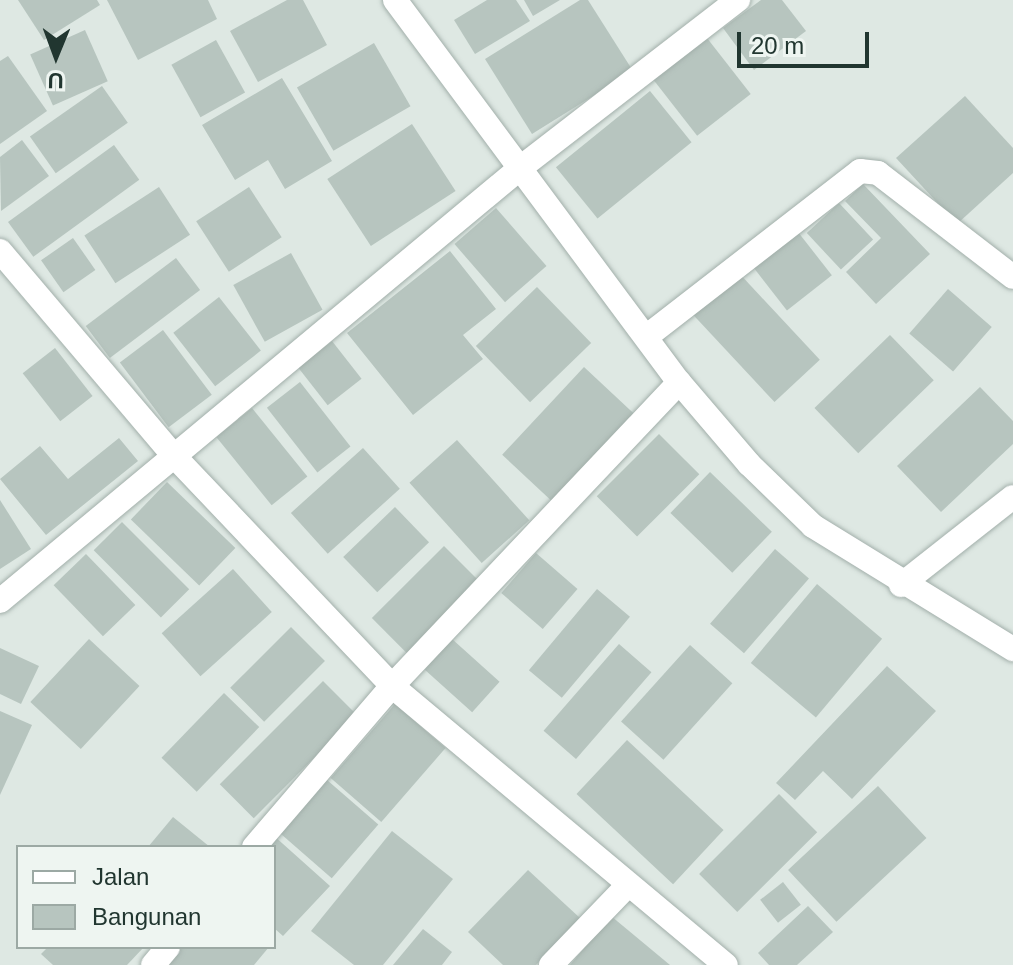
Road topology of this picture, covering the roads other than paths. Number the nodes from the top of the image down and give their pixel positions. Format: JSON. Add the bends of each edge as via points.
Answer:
{"nodes":[{"id":1,"x":395,"y":0,"type":"edge"},
{"id":2,"x":738,"y":0,"type":"edge"},
{"id":3,"x":519,"y":169,"type":"junction"},
{"id":4,"x":0,"y":251,"type":"edge"},
{"id":5,"x":1013,"y":277,"type":"edge"},
{"id":6,"x":646,"y":337,"type":"junction"},
{"id":7,"x":679,"y":382,"type":"junction"},
{"id":8,"x":175,"y":457,"type":"junction"},
{"id":9,"x":1013,"y":497,"type":"edge"},
{"id":10,"x":901,"y":585,"type":"junction"},
{"id":11,"x":0,"y":601,"type":"edge"},
{"id":12,"x":1013,"y":649,"type":"edge"},
{"id":13,"x":392,"y":686,"type":"junction"},
{"id":14,"x":256,"y":845,"type":"edge"},
{"id":15,"x":627,"y":886,"type":"junction"},
{"id":16,"x":166,"y":949,"type":"edge"},
{"id":17,"x":153,"y":965,"type":"edge"},
{"id":18,"x":551,"y":965,"type":"edge"},
{"id":19,"x":726,"y":965,"type":"edge"}],
"edges":[{"from":1,"to":3,"type":"street"},
{"from":2,"to":3,"type":"street"},
{"from":3,"to":6,"type":"street"},
{"from":3,"to":8,"type":"street"},
{"from":4,"to":8,"type":"street"},
{"from":5,"to":6,"type":"street","via":[[878,173],[860,171]]},
{"from":6,"to":7,"type":"street"},
{"from":7,"to":10,"type":"street","via":[[813,526]]},
{"from":7,"to":13,"type":"street"},
{"from":8,"to":11,"type":"street"},
{"from":8,"to":13,"type":"street"},
{"from":9,"to":10,"type":"street"},
{"from":10,"to":12,"type":"street"},
{"from":13,"to":14,"type":"street"},
{"from":13,"to":15,"type":"street"},
{"from":15,"to":18,"type":"street"},
{"from":15,"to":19,"type":"street"},
{"from":16,"to":17,"type":"street"}]}
